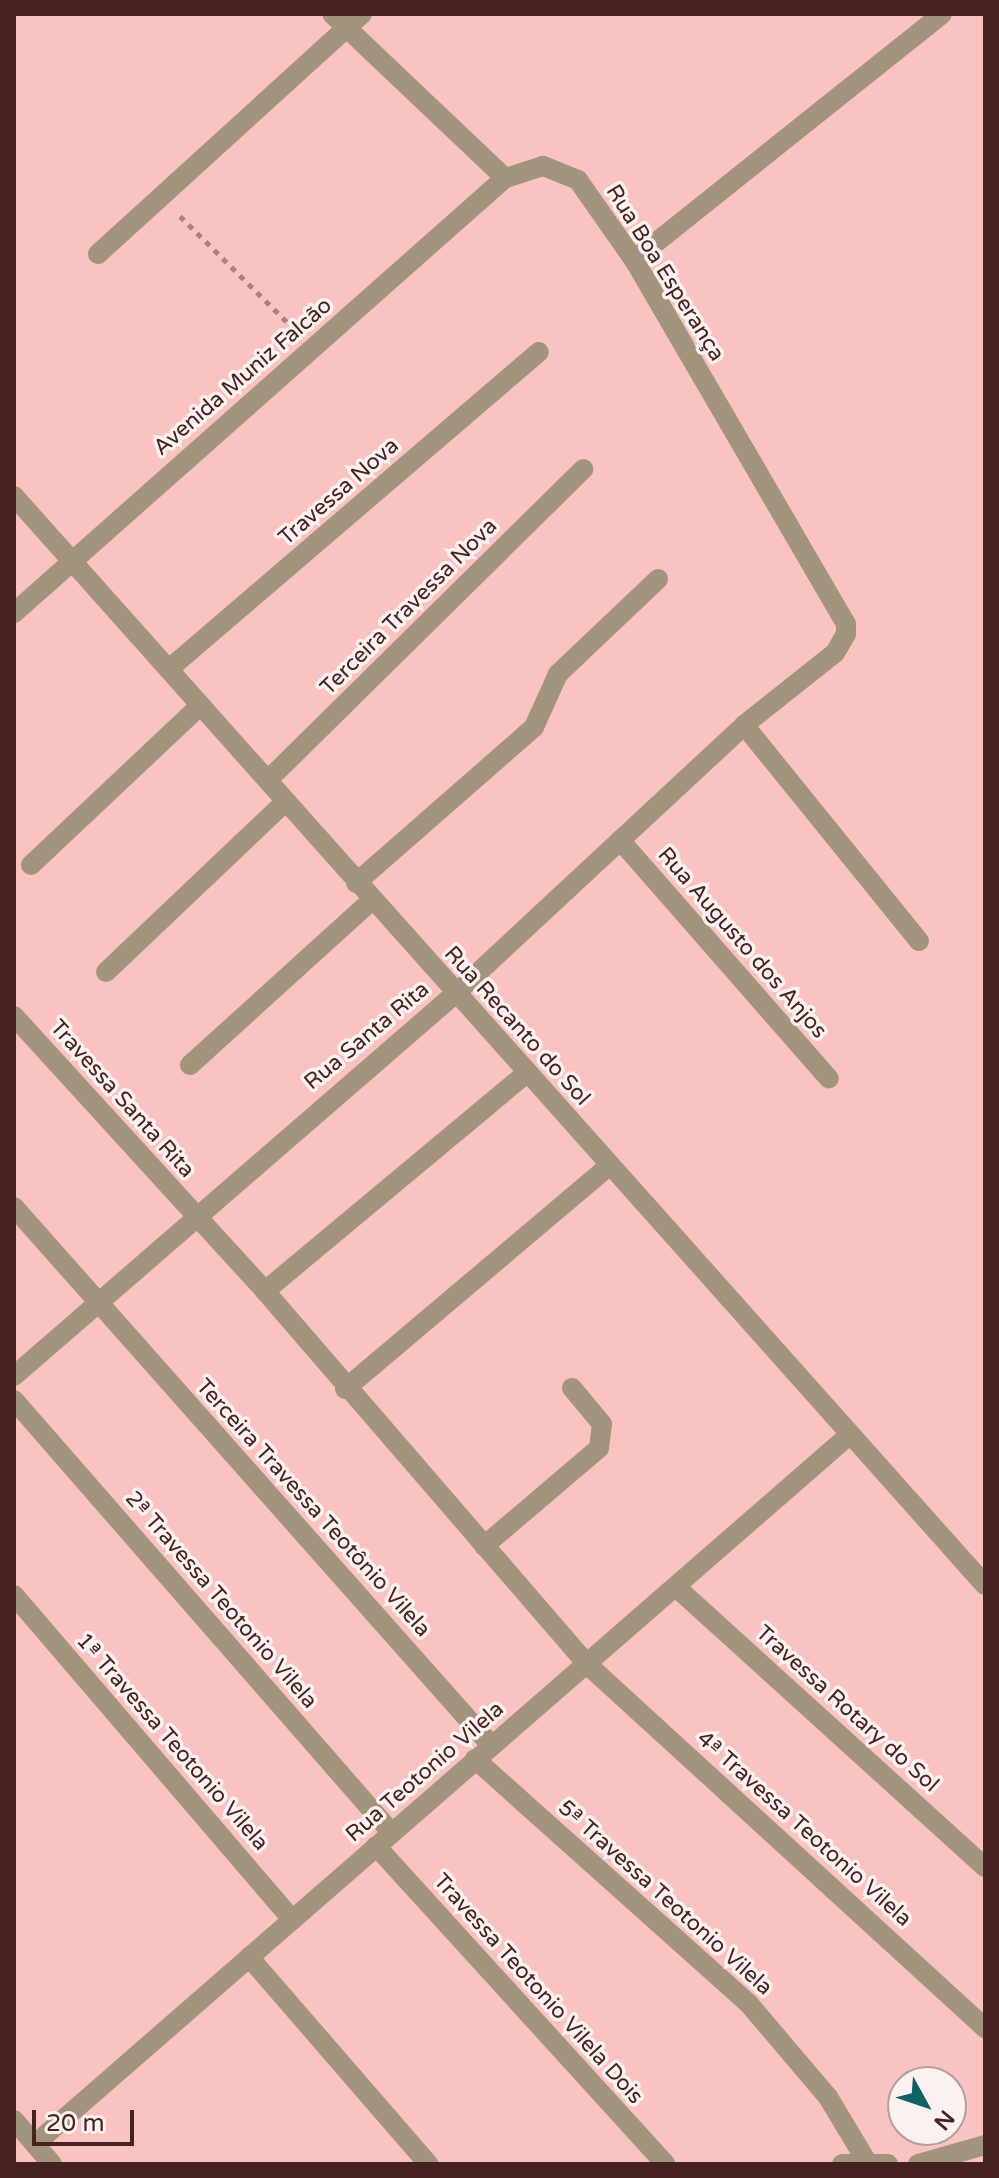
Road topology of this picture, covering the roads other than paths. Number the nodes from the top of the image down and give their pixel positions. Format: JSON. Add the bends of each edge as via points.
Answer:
{"nodes":[{"id":1,"x":332,"y":14,"type":"edge"},
{"id":2,"x":942,"y":14,"type":"edge"},
{"id":3,"x":355,"y":22,"type":"edge"},
{"id":4,"x":505,"y":178,"type":"junction"},
{"id":5,"x":98,"y":254,"type":"dead end"},
{"id":6,"x":634,"y":260,"type":"junction"},
{"id":7,"x":539,"y":352,"type":"dead end"},
{"id":8,"x":583,"y":469,"type":"dead end"},
{"id":9,"x":14,"y":496,"type":"edge"},
{"id":10,"x":70,"y":562,"type":"junction"},
{"id":11,"x":658,"y":579,"type":"dead end"},
{"id":12,"x":14,"y":613,"type":"edge"},
{"id":13,"x":846,"y":624,"type":"joint"},
{"id":14,"x":169,"y":669,"type":"junction"},
{"id":15,"x":201,"y":705,"type":"junction"},
{"id":16,"x":744,"y":725,"type":"junction"},
{"id":17,"x":268,"y":780,"type":"junction"},
{"id":18,"x":286,"y":801,"type":"junction"},
{"id":19,"x":620,"y":840,"type":"junction"},
{"id":20,"x":31,"y":865,"type":"dead end"},
{"id":21,"x":356,"y":883,"type":"junction"},
{"id":22,"x":371,"y":901,"type":"junction"},
{"id":23,"x":919,"y":941,"type":"dead end"},
{"id":24,"x":106,"y":972,"type":"dead end"},
{"id":25,"x":456,"y":993,"type":"junction"},
{"id":26,"x":14,"y":1016,"type":"edge"},
{"id":27,"x":190,"y":1065,"type":"dead end"},
{"id":28,"x":528,"y":1072,"type":"junction"},
{"id":29,"x":829,"y":1079,"type":"dead end"},
{"id":30,"x":609,"y":1166,"type":"junction"},
{"id":31,"x":14,"y":1207,"type":"edge"},
{"id":32,"x":194,"y":1215,"type":"junction"},
{"id":33,"x":265,"y":1291,"type":"junction"},
{"id":34,"x":99,"y":1303,"type":"junction"},
{"id":35,"x":14,"y":1376,"type":"edge"},
{"id":36,"x":572,"y":1388,"type":"dead end"},
{"id":37,"x":345,"y":1389,"type":"junction"},
{"id":38,"x":14,"y":1400,"type":"edge"},
{"id":39,"x":847,"y":1437,"type":"junction"},
{"id":40,"x":484,"y":1546,"type":"junction"},
{"id":41,"x":985,"y":1585,"type":"edge"},
{"id":42,"x":676,"y":1587,"type":"junction"},
{"id":43,"x":14,"y":1595,"type":"edge"},
{"id":44,"x":589,"y":1666,"type":"junction"},
{"id":45,"x":483,"y":1752,"type":"junction"},
{"id":46,"x":391,"y":1832,"type":"junction"},
{"id":47,"x":376,"y":1846,"type":"junction"},
{"id":48,"x":985,"y":1867,"type":"edge"},
{"id":49,"x":293,"y":1920,"type":"junction"},
{"id":50,"x":249,"y":1957,"type":"junction"},
{"id":51,"x":985,"y":2028,"type":"edge"},
{"id":52,"x":14,"y":2120,"type":"edge"},
{"id":53,"x":35,"y":2144,"type":"junction"},
{"id":54,"x":985,"y":2145,"type":"edge"},
{"id":55,"x":867,"y":2162,"type":"junction"},
{"id":56,"x":52,"y":2164,"type":"edge"},
{"id":57,"x":428,"y":2164,"type":"edge"},
{"id":58,"x":665,"y":2164,"type":"edge"},
{"id":59,"x":842,"y":2164,"type":"edge"},
{"id":60,"x":888,"y":2164,"type":"edge"},
{"id":61,"x":918,"y":2164,"type":"edge"}],
"edges":[{"from":1,"to":3,"type":"street"},
{"from":2,"to":6,"type":"street"},
{"from":3,"to":4,"type":"street"},
{"from":3,"to":5,"type":"street"},
{"from":4,"to":6,"type":"street","name":"Rua Boa Esperança","via":[[543,166],[578,180]]},
{"from":4,"to":10,"type":"street","name":"Avenida Muniz Falcão"},
{"from":6,"to":13,"type":"street","name":"Rua Boa Esperança"},
{"from":7,"to":14,"type":"street","name":"Travessa Nova"},
{"from":8,"to":17,"type":"street","name":"Terceira Travessa Nova"},
{"from":9,"to":10,"type":"street","name":"Rua Recanto do Sol"},
{"from":10,"to":12,"type":"street","name":"Avenida Muniz Falcão"},
{"from":10,"to":14,"type":"street","name":"Rua Recanto do Sol"},
{"from":11,"to":21,"type":"street","via":[[558,674],[534,727]]},
{"from":13,"to":16,"type":"street","name":"Rua Santa Rita","via":[[835,653]]},
{"from":14,"to":15,"type":"street","name":"Rua Recanto do Sol"},
{"from":15,"to":17,"type":"street","name":"Rua Recanto do Sol"},
{"from":15,"to":20,"type":"street"},
{"from":16,"to":19,"type":"street","name":"Rua Santa Rita"},
{"from":16,"to":23,"type":"street"},
{"from":17,"to":18,"type":"street","name":"Rua Recanto do Sol"},
{"from":18,"to":21,"type":"street","name":"Rua Recanto do Sol"},
{"from":18,"to":24,"type":"street"},
{"from":19,"to":25,"type":"street","name":"Rua Santa Rita"},
{"from":19,"to":29,"type":"street","name":"Rua Augusto dos Anjos"},
{"from":21,"to":22,"type":"street","name":"Rua Recanto do Sol"},
{"from":22,"to":25,"type":"street","name":"Rua Recanto do Sol"},
{"from":22,"to":27,"type":"street"},
{"from":25,"to":28,"type":"street","name":"Rua Recanto do Sol"},
{"from":25,"to":32,"type":"street","name":"Rua Santa Rita"},
{"from":26,"to":32,"type":"street","name":"Travessa Santa Rita"},
{"from":28,"to":30,"type":"street","name":"Rua Recanto do Sol"},
{"from":28,"to":33,"type":"street"},
{"from":30,"to":37,"type":"street"},
{"from":30,"to":39,"type":"street","name":"Rua Recanto do Sol"},
{"from":31,"to":34,"type":"street","name":"Terceira Travessa Teotônio Vilela"},
{"from":32,"to":33,"type":"street"},
{"from":32,"to":34,"type":"street","name":"Rua Santa Rita"},
{"from":33,"to":37,"type":"street"},
{"from":34,"to":35,"type":"street","name":"Rua Santa Rita"},
{"from":34,"to":45,"type":"street","name":"Terceira Travessa Teotônio Vilela"},
{"from":36,"to":40,"type":"street","via":[[602,1424],[599,1448]]},
{"from":37,"to":40,"type":"street"},
{"from":38,"to":46,"type":"street","name":"2ª Travessa Teotonio Vilela"},
{"from":39,"to":41,"type":"street","name":"Rua Recanto do Sol"},
{"from":39,"to":42,"type":"street","name":"Rua Teotonio Vilela"},
{"from":40,"to":44,"type":"street"},
{"from":42,"to":44,"type":"street","name":"Rua Teotonio Vilela"},
{"from":42,"to":48,"type":"street","name":"Travessa Rotary do Sol"},
{"from":43,"to":49,"type":"street","name":"1ª Travessa Teotonio Vilela"},
{"from":44,"to":45,"type":"street","name":"Rua Teotonio Vilela"},
{"from":44,"to":51,"type":"street","name":"4ª Travessa Teotonio Vilela"},
{"from":45,"to":46,"type":"street","name":"Rua Teotonio Vilela"},
{"from":45,"to":55,"type":"street","name":"5ª Travessa Teotonio Vilela","via":[[749,2004],[828,2097]]},
{"from":46,"to":47,"type":"street","name":"Rua Teotonio Vilela"},
{"from":47,"to":49,"type":"street","name":"Rua Teotonio Vilela"},
{"from":47,"to":58,"type":"street","name":"Travessa Teotonio Vilela Dois"},
{"from":49,"to":50,"type":"street","name":"Rua Teotonio Vilela"},
{"from":50,"to":53,"type":"street","name":"Rua Teotonio Vilela"},
{"from":50,"to":57,"type":"street"},
{"from":52,"to":53,"type":"street"},
{"from":53,"to":56,"type":"street"},
{"from":54,"to":61,"type":"street"},
{"from":55,"to":59,"type":"street"},
{"from":55,"to":60,"type":"street"}]}
